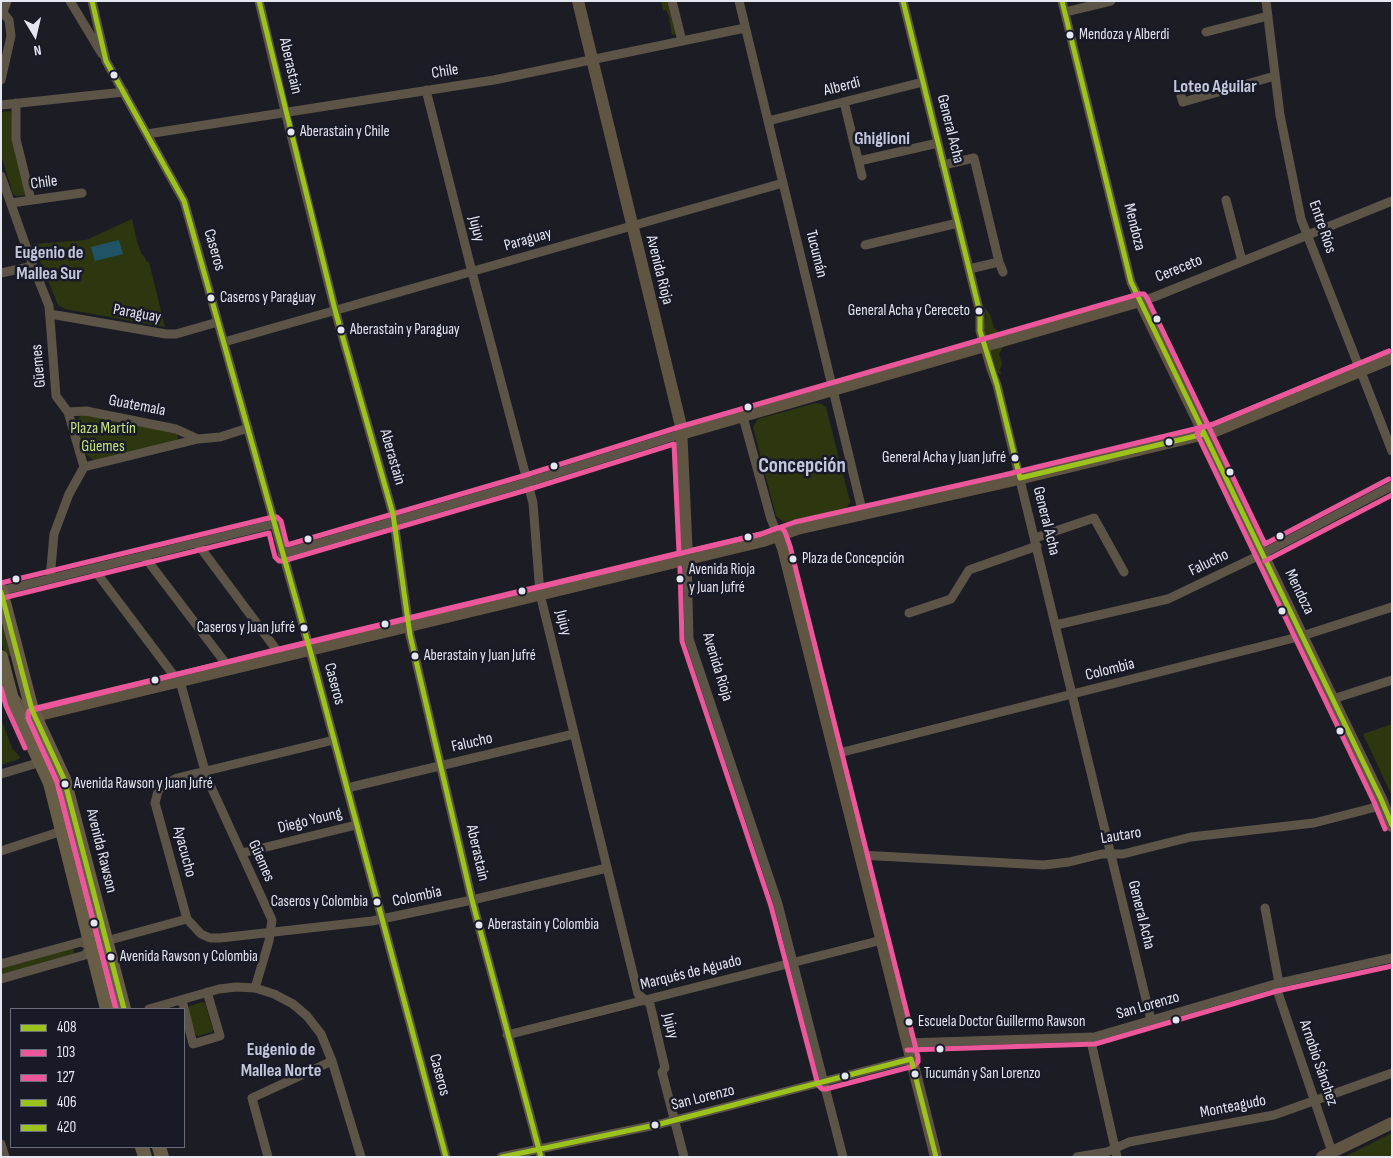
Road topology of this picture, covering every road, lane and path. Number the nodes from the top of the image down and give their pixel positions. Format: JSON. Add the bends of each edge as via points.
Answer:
{"nodes":[{"id":1,"x":7,"y":1,"type":"edge"},
{"id":2,"x":70,"y":1,"type":"edge"},
{"id":3,"x":92,"y":1,"type":"edge"},
{"id":4,"x":259,"y":1,"type":"edge"},
{"id":5,"x":578,"y":1,"type":"edge"},
{"id":6,"x":672,"y":1,"type":"edge"},
{"id":7,"x":738,"y":1,"type":"edge"},
{"id":8,"x":903,"y":1,"type":"edge"},
{"id":9,"x":1062,"y":1,"type":"edge"},
{"id":10,"x":1111,"y":1,"type":"edge"},
{"id":11,"x":1266,"y":1,"type":"edge"},
{"id":12,"x":2,"y":11,"type":"edge"},
{"id":13,"x":1065,"y":12,"type":"junction"},
{"id":14,"x":1268,"y":16,"type":"junction"},
{"id":15,"x":745,"y":28,"type":"junction"},
{"id":16,"x":1206,"y":32,"type":"dead end"},
{"id":17,"x":682,"y":41,"type":"junction"},
{"id":18,"x":592,"y":60,"type":"junction"},
{"id":19,"x":106,"y":61,"type":"junction"},
{"id":20,"x":1275,"y":76,"type":"junction"},
{"id":21,"x":1,"y":80,"type":"edge"},
{"id":22,"x":923,"y":82,"type":"junction"},
{"id":23,"x":426,"y":90,"type":"junction"},
{"id":24,"x":124,"y":92,"type":"junction"},
{"id":25,"x":1181,"y":96,"type":"dead end"},
{"id":26,"x":844,"y":102,"type":"junction"},
{"id":27,"x":16,"y":103,"type":"junction"},
{"id":28,"x":1,"y":105,"type":"edge"},
{"id":29,"x":285,"y":111,"type":"junction"},
{"id":30,"x":768,"y":121,"type":"junction"},
{"id":31,"x":147,"y":134,"type":"junction"},
{"id":32,"x":938,"y":142,"type":"junction"},
{"id":33,"x":859,"y":161,"type":"junction"},
{"id":34,"x":943,"y":166,"type":"junction"},
{"id":35,"x":1,"y":176,"type":"edge"},
{"id":36,"x":862,"y":176,"type":"dead end"},
{"id":37,"x":783,"y":183,"type":"junction"},
{"id":38,"x":82,"y":193,"type":"dead end"},
{"id":39,"x":31,"y":200,"type":"junction"},
{"id":40,"x":1226,"y":200,"type":"dead end"},
{"id":41,"x":1392,"y":200,"type":"edge"},
{"id":42,"x":10,"y":203,"type":"junction"},
{"id":43,"x":958,"y":223,"type":"junction"},
{"id":44,"x":631,"y":226,"type":"junction"},
{"id":45,"x":1307,"y":234,"type":"junction"},
{"id":46,"x":865,"y":245,"type":"dead end"},
{"id":47,"x":1242,"y":261,"type":"junction"},
{"id":48,"x":999,"y":262,"type":"junction"},
{"id":49,"x":33,"y":266,"type":"junction"},
{"id":50,"x":969,"y":269,"type":"junction"},
{"id":51,"x":472,"y":272,"type":"junction"},
{"id":52,"x":1003,"y":272,"type":"dead end"},
{"id":53,"x":1,"y":273,"type":"edge"},
{"id":54,"x":1140,"y":301,"type":"junction"},
{"id":55,"x":335,"y":310,"type":"junction"},
{"id":56,"x":50,"y":314,"type":"junction"},
{"id":57,"x":218,"y":322,"type":"junction"},
{"id":58,"x":224,"y":342,"type":"junction"},
{"id":59,"x":984,"y":346,"type":"junction"},
{"id":60,"x":1392,"y":358,"type":"edge"},
{"id":61,"x":1362,"y":371,"type":"junction"},
{"id":62,"x":833,"y":390,"type":"junction"},
{"id":63,"x":68,"y":412,"type":"junction"},
{"id":64,"x":743,"y":417,"type":"junction"},
{"id":65,"x":248,"y":428,"type":"junction"},
{"id":66,"x":681,"y":434,"type":"junction"},
{"id":67,"x":1204,"y":434,"type":"junction"},
{"id":68,"x":198,"y":439,"type":"junction"},
{"id":69,"x":1392,"y":450,"type":"edge"},
{"id":70,"x":84,"y":467,"type":"junction"},
{"id":71,"x":1020,"y":478,"type":"junction"},
{"id":72,"x":528,"y":482,"type":"junction"},
{"id":73,"x":1392,"y":486,"type":"edge"},
{"id":74,"x":863,"y":514,"type":"junction"},
{"id":75,"x":394,"y":521,"type":"junction"},
{"id":76,"x":274,"y":524,"type":"junction"},
{"id":77,"x":778,"y":535,"type":"junction"},
{"id":78,"x":1036,"y":542,"type":"junction"},
{"id":79,"x":197,"y":543,"type":"junction"},
{"id":80,"x":282,"y":554,"type":"junction"},
{"id":81,"x":1262,"y":554,"type":"junction"},
{"id":82,"x":144,"y":556,"type":"junction"},
{"id":83,"x":687,"y":559,"type":"junction"},
{"id":84,"x":94,"y":568,"type":"junction"},
{"id":85,"x":1124,"y":572,"type":"dead end"},
{"id":86,"x":50,"y":579,"type":"junction"},
{"id":87,"x":1,"y":591,"type":"edge"},
{"id":88,"x":540,"y":594,"type":"junction"},
{"id":89,"x":1392,"y":607,"type":"edge"},
{"id":90,"x":909,"y":613,"type":"dead end"},
{"id":91,"x":1056,"y":625,"type":"junction"},
{"id":92,"x":408,"y":626,"type":"junction"},
{"id":93,"x":1302,"y":636,"type":"junction"},
{"id":94,"x":310,"y":650,"type":"junction"},
{"id":95,"x":281,"y":656,"type":"junction"},
{"id":96,"x":20,"y":663,"type":"junction"},
{"id":97,"x":2,"y":665,"type":"edge"},
{"id":98,"x":230,"y":669,"type":"junction"},
{"id":99,"x":1392,"y":680,"type":"edge"},
{"id":100,"x":178,"y":681,"type":"junction"},
{"id":101,"x":11,"y":695,"type":"junction"},
{"id":102,"x":1072,"y":695,"type":"junction"},
{"id":103,"x":1333,"y":699,"type":"junction"},
{"id":104,"x":35,"y":716,"type":"junction"},
{"id":105,"x":574,"y":734,"type":"junction"},
{"id":106,"x":334,"y":740,"type":"junction"},
{"id":107,"x":835,"y":754,"type":"junction"},
{"id":108,"x":41,"y":762,"type":"junction"},
{"id":109,"x":441,"y":766,"type":"junction"},
{"id":110,"x":205,"y":771,"type":"junction"},
{"id":111,"x":1,"y":774,"type":"edge"},
{"id":112,"x":346,"y":788,"type":"junction"},
{"id":113,"x":1384,"y":805,"type":"junction"},
{"id":114,"x":74,"y":815,"type":"junction"},
{"id":115,"x":356,"y":825,"type":"junction"},
{"id":116,"x":1392,"y":826,"type":"edge"},
{"id":117,"x":62,"y":831,"type":"junction"},
{"id":118,"x":1,"y":851,"type":"edge"},
{"id":119,"x":242,"y":853,"type":"junction"},
{"id":120,"x":1111,"y":854,"type":"junction"},
{"id":121,"x":860,"y":856,"type":"junction"},
{"id":122,"x":607,"y":868,"type":"junction"},
{"id":123,"x":472,"y":900,"type":"junction"},
{"id":124,"x":1265,"y":908,"type":"dead end"},
{"id":125,"x":187,"y":919,"type":"junction"},
{"id":126,"x":381,"y":919,"type":"junction"},
{"id":127,"x":270,"y":931,"type":"junction"},
{"id":128,"x":882,"y":940,"type":"junction"},
{"id":129,"x":106,"y":941,"type":"junction"},
{"id":130,"x":91,"y":946,"type":"junction"},
{"id":131,"x":1392,"y":958,"type":"edge"},
{"id":132,"x":794,"y":962,"type":"junction"},
{"id":133,"x":1,"y":964,"type":"edge"},
{"id":134,"x":1,"y":979,"type":"edge"},
{"id":135,"x":1277,"y":984,"type":"junction"},
{"id":136,"x":255,"y":988,"type":"junction"},
{"id":137,"x":208,"y":992,"type":"junction"},
{"id":138,"x":182,"y":1000,"type":"junction"},
{"id":139,"x":645,"y":1000,"type":"junction"},
{"id":140,"x":107,"y":1008,"type":"edge"},
{"id":141,"x":124,"y":1008,"type":"edge"},
{"id":142,"x":153,"y":1008,"type":"edge"},
{"id":143,"x":184,"y":1008,"type":"edge"},
{"id":144,"x":185,"y":1012,"type":"edge"},
{"id":145,"x":1151,"y":1020,"type":"junction"},
{"id":146,"x":507,"y":1035,"type":"junction"},
{"id":147,"x":1090,"y":1037,"type":"junction"},
{"id":148,"x":907,"y":1044,"type":"junction"},
{"id":149,"x":911,"y":1060,"type":"junction"},
{"id":150,"x":332,"y":1061,"type":"junction"},
{"id":151,"x":1392,"y":1073,"type":"edge"},
{"id":152,"x":825,"y":1082,"type":"junction"},
{"id":153,"x":1314,"y":1101,"type":"junction"},
{"id":154,"x":674,"y":1120,"type":"junction"},
{"id":155,"x":1392,"y":1123,"type":"edge"},
{"id":156,"x":1,"y":1144,"type":"edge"},
{"id":157,"x":1116,"y":1152,"type":"edge"},
{"id":158,"x":539,"y":1153,"type":"edge"},
{"id":159,"x":1327,"y":1154,"type":"edge"},
{"id":160,"x":5,"y":1157,"type":"edge"},
{"id":161,"x":268,"y":1157,"type":"edge"},
{"id":162,"x":361,"y":1157,"type":"edge"},
{"id":163,"x":446,"y":1157,"type":"edge"},
{"id":164,"x":501,"y":1157,"type":"edge"},
{"id":165,"x":684,"y":1157,"type":"edge"},
{"id":166,"x":843,"y":1157,"type":"edge"},
{"id":167,"x":936,"y":1157,"type":"edge"},
{"id":168,"x":1077,"y":1157,"type":"edge"}],
"edges":[{"from":1,"to":12,"type":"street"},
{"from":2,"to":19,"type":"street","name":"Caseros"},
{"from":3,"to":19,"type":"street","name":"Caseros"},
{"from":4,"to":29,"type":"street","name":"Aberastain"},
{"from":5,"to":18,"type":"main road","name":"Avenida Rioja"},
{"from":6,"to":17,"type":"street"},
{"from":7,"to":15,"type":"street","name":"Tucumán"},
{"from":8,"to":22,"type":"street","name":"General Acha"},
{"from":9,"to":13,"type":"street","name":"Mendoza"},
{"from":10,"to":13,"type":"street"},
{"from":11,"to":14,"type":"street","name":"Entre Ríos"},
{"from":12,"to":21,"type":"street","via":[[9,20],[11,36]]},
{"from":13,"to":54,"type":"street","name":"Mendoza","via":[[1131,282]]},
{"from":14,"to":16,"type":"street"},
{"from":14,"to":20,"type":"street","name":"Entre Ríos"},
{"from":15,"to":17,"type":"street","name":"Chile"},
{"from":15,"to":30,"type":"street","name":"Tucumán"},
{"from":17,"to":18,"type":"street","name":"Chile"},
{"from":18,"to":23,"type":"street","name":"Chile"},
{"from":18,"to":44,"type":"main road","name":"Avenida Rioja"},
{"from":19,"to":24,"type":"street","name":"Caseros"},
{"from":20,"to":25,"type":"street","via":[[1183,102]]},
{"from":20,"to":45,"type":"street","name":"Entre Ríos","via":[[1290,168]]},
{"from":22,"to":26,"type":"street","name":"Alberdi"},
{"from":22,"to":32,"type":"street","name":"General Acha"},
{"from":23,"to":29,"type":"street","name":"Chile"},
{"from":23,"to":51,"type":"street","name":"Jujuy"},
{"from":24,"to":27,"type":"street"},
{"from":24,"to":31,"type":"street","name":"Caseros"},
{"from":26,"to":30,"type":"street","name":"Alberdi"},
{"from":26,"to":33,"type":"street"},
{"from":27,"to":28,"type":"street"},
{"from":27,"to":39,"type":"street","via":[[16,139]]},
{"from":29,"to":31,"type":"street","name":"Chile"},
{"from":29,"to":55,"type":"street","name":"Aberastain"},
{"from":30,"to":37,"type":"street","name":"Tucumán"},
{"from":31,"to":57,"type":"street","name":"Caseros","via":[[184,201]]},
{"from":32,"to":33,"type":"street"},
{"from":32,"to":34,"type":"street","name":"General Acha"},
{"from":33,"to":36,"type":"street"},
{"from":34,"to":43,"type":"street","name":"General Acha"},
{"from":34,"to":48,"type":"street","via":[[974,158]]},
{"from":35,"to":42,"type":"street","name":"Güemes"},
{"from":37,"to":44,"type":"street","name":"Paraguay"},
{"from":37,"to":62,"type":"street","name":"Tucumán"},
{"from":38,"to":39,"type":"street","name":"Chile"},
{"from":39,"to":42,"type":"street","name":"Chile"},
{"from":40,"to":47,"type":"street"},
{"from":41,"to":45,"type":"street","name":"Cereceto"},
{"from":42,"to":49,"type":"street","name":"Güemes"},
{"from":43,"to":46,"type":"street"},
{"from":43,"to":50,"type":"street","name":"General Acha"},
{"from":44,"to":51,"type":"street","name":"Paraguay"},
{"from":44,"to":66,"type":"main road","name":"Avenida Rioja"},
{"from":45,"to":47,"type":"street","name":"Cereceto"},
{"from":45,"to":61,"type":"street","name":"Entre Ríos"},
{"from":47,"to":54,"type":"street","name":"Cereceto"},
{"from":48,"to":50,"type":"street"},
{"from":48,"to":52,"type":"street"},
{"from":49,"to":53,"type":"street"},
{"from":49,"to":56,"type":"street","name":"Güemes"},
{"from":50,"to":59,"type":"street","name":"General Acha"},
{"from":51,"to":55,"type":"street","name":"Paraguay"},
{"from":51,"to":72,"type":"street","name":"Jujuy"},
{"from":54,"to":59,"type":"main road","name":"Cereceto"},
{"from":54,"to":67,"type":"main road","name":"Mendoza"},
{"from":55,"to":58,"type":"street","name":"Paraguay"},
{"from":55,"to":75,"type":"street","name":"Aberastain"},
{"from":56,"to":57,"type":"street","name":"Paraguay","via":[[166,334]]},
{"from":56,"to":63,"type":"street","name":"Güemes","via":[[56,396]]},
{"from":57,"to":58,"type":"street","name":"Caseros"},
{"from":58,"to":65,"type":"street","name":"Caseros"},
{"from":59,"to":62,"type":"main road","name":"Cereceto"},
{"from":59,"to":71,"type":"street","name":"General Acha"},
{"from":60,"to":61,"type":"main road"},
{"from":61,"to":67,"type":"main road"},
{"from":61,"to":69,"type":"street","name":"Entre Ríos"},
{"from":62,"to":64,"type":"main road","name":"Cereceto"},
{"from":62,"to":74,"type":"street","name":"Tucumán"},
{"from":63,"to":68,"type":"street","name":"Guatemala","via":[[86,411],[167,427]]},
{"from":63,"to":70,"type":"street","name":"Güemes"},
{"from":64,"to":66,"type":"main road","name":"Cereceto"},
{"from":64,"to":77,"type":"street"},
{"from":65,"to":68,"type":"street"},
{"from":65,"to":76,"type":"street","name":"Caseros"},
{"from":66,"to":72,"type":"street","name":"Cereceto"},
{"from":66,"to":83,"type":"main road","name":"Avenida Rioja"},
{"from":67,"to":71,"type":"main road"},
{"from":67,"to":81,"type":"main road","name":"Mendoza"},
{"from":68,"to":70,"type":"street"},
{"from":70,"to":86,"type":"street","via":[[69,494],[54,534]]},
{"from":71,"to":74,"type":"main road"},
{"from":71,"to":78,"type":"street","name":"General Acha"},
{"from":72,"to":75,"type":"street","name":"Cereceto"},
{"from":72,"to":88,"type":"street","name":"Jujuy","via":[[533,503]]},
{"from":73,"to":81,"type":"street","name":"Falucho"},
{"from":74,"to":77,"type":"main road"},
{"from":75,"to":80,"type":"street","name":"Cereceto"},
{"from":75,"to":92,"type":"street","name":"Aberastain"},
{"from":76,"to":79,"type":"street"},
{"from":76,"to":80,"type":"street","name":"Caseros"},
{"from":77,"to":83,"type":"main road"},
{"from":77,"to":107,"type":"main road"},
{"from":78,"to":85,"type":"street","via":[[1094,518]]},
{"from":78,"to":90,"type":"street","via":[[969,570],[951,599]]},
{"from":78,"to":91,"type":"street","name":"General Acha"},
{"from":79,"to":82,"type":"street"},
{"from":79,"to":95,"type":"street"},
{"from":80,"to":94,"type":"street","name":"Caseros"},
{"from":81,"to":91,"type":"street","name":"Falucho","via":[[1168,599]]},
{"from":81,"to":93,"type":"main road","name":"Mendoza"},
{"from":82,"to":84,"type":"street"},
{"from":82,"to":98,"type":"street"},
{"from":83,"to":88,"type":"main road"},
{"from":83,"to":132,"type":"street","name":"Avenida Rioja","via":[[689,639],[778,904]]},
{"from":84,"to":86,"type":"street"},
{"from":84,"to":100,"type":"street","name":"Güemes"},
{"from":86,"to":87,"type":"street"},
{"from":87,"to":96,"type":"main road","name":"Avenida Rawson"},
{"from":88,"to":92,"type":"main road"},
{"from":88,"to":105,"type":"street","name":"Jujuy"},
{"from":89,"to":93,"type":"street","name":"Colombia"},
{"from":91,"to":102,"type":"street","name":"General Acha"},
{"from":92,"to":94,"type":"main road"},
{"from":92,"to":109,"type":"street","name":"Aberastain"},
{"from":93,"to":102,"type":"street","name":"Colombia"},
{"from":93,"to":103,"type":"main road","name":"Mendoza"},
{"from":94,"to":95,"type":"main road"},
{"from":94,"to":106,"type":"street","name":"Caseros"},
{"from":95,"to":98,"type":"main road"},
{"from":96,"to":97,"type":"street"},
{"from":96,"to":104,"type":"main road","name":"Avenida Rawson"},
{"from":97,"to":101,"type":"main road","name":"Avenida Rawson"},
{"from":98,"to":100,"type":"main road"},
{"from":99,"to":103,"type":"street"},
{"from":100,"to":104,"type":"main road"},
{"from":100,"to":110,"type":"street","name":"Güemes"},
{"from":101,"to":104,"type":"main road"},
{"from":101,"to":108,"type":"main road","name":"Avenida Rawson"},
{"from":102,"to":107,"type":"street","name":"Colombia"},
{"from":102,"to":120,"type":"street","name":"General Acha"},
{"from":103,"to":113,"type":"main road","name":"Mendoza"},
{"from":104,"to":114,"type":"main road","name":"Avenida Rawson","via":[[60,767]]},
{"from":105,"to":109,"type":"street","name":"Falucho"},
{"from":105,"to":122,"type":"street","name":"Jujuy"},
{"from":106,"to":110,"type":"street"},
{"from":106,"to":112,"type":"street","name":"Caseros"},
{"from":107,"to":121,"type":"main road"},
{"from":108,"to":111,"type":"street"},
{"from":108,"to":117,"type":"main road","name":"Avenida Rawson"},
{"from":109,"to":112,"type":"street","name":"Falucho"},
{"from":109,"to":123,"type":"street","name":"Aberastain"},
{"from":110,"to":119,"type":"street","name":"Güemes"},
{"from":110,"to":125,"type":"street","name":"Ayacucho","via":[[174,779],[156,793],[155,803]]},
{"from":112,"to":115,"type":"street","name":"Caseros"},
{"from":113,"to":116,"type":"main road","name":"Mendoza"},
{"from":113,"to":120,"type":"street","name":"Lautaro","via":[[1314,822],[1191,837],[1124,854]]},
{"from":114,"to":117,"type":"street"},
{"from":114,"to":129,"type":"main road","name":"Avenida Rawson"},
{"from":115,"to":119,"type":"street","name":"Diego Young"},
{"from":115,"to":126,"type":"street","name":"Caseros"},
{"from":117,"to":118,"type":"street"},
{"from":117,"to":130,"type":"main road","name":"Avenida Rawson"},
{"from":119,"to":127,"type":"street","name":"Güemes","via":[[272,920]]},
{"from":120,"to":121,"type":"street","name":"Lautaro","via":[[1044,865]]},
{"from":120,"to":145,"type":"street","name":"General Acha"},
{"from":121,"to":128,"type":"main road"},
{"from":122,"to":123,"type":"street","name":"Colombia"},
{"from":122,"to":139,"type":"street","name":"Jujuy","via":[[638,994]]},
{"from":123,"to":126,"type":"street","name":"Colombia"},
{"from":123,"to":146,"type":"street","name":"Aberastain"},
{"from":124,"to":135,"type":"street","name":"Arnobio Sánchez"},
{"from":125,"to":127,"type":"street","name":"Colombia","via":[[201,934],[210,938]]},
{"from":125,"to":129,"type":"street"},
{"from":126,"to":127,"type":"street","name":"Colombia"},
{"from":126,"to":163,"type":"street","name":"Caseros"},
{"from":127,"to":136,"type":"street","name":"Güemes"},
{"from":128,"to":132,"type":"street","name":"Marqués de Aguado"},
{"from":128,"to":148,"type":"main road"},
{"from":129,"to":130,"type":"street"},
{"from":129,"to":141,"type":"main road","name":"Avenida Rawson"},
{"from":130,"to":133,"type":"street","via":[[81,942]]},
{"from":130,"to":134,"type":"street","via":[[85,956]]},
{"from":130,"to":140,"type":"main road","name":"Avenida Rawson"},
{"from":131,"to":135,"type":"street","name":"San Lorenzo"},
{"from":132,"to":139,"type":"street","name":"Marqués de Aguado"},
{"from":132,"to":152,"type":"street","name":"Avenida Rioja"},
{"from":135,"to":145,"type":"street","name":"San Lorenzo"},
{"from":135,"to":153,"type":"street","name":"Arnobio Sánchez"},
{"from":136,"to":137,"type":"street"},
{"from":136,"to":150,"type":"street","via":[[282,997],[302,1011],[321,1034]]},
{"from":137,"to":138,"type":"street"},
{"from":137,"to":144,"type":"street","via":[[220,1036],[193,1044]]},
{"from":138,"to":142,"type":"street"},
{"from":138,"to":143,"type":"street"},
{"from":139,"to":146,"type":"street","name":"Marqués de Aguado"},
{"from":139,"to":154,"type":"street","name":"Jujuy","via":[[650,1004]]},
{"from":145,"to":147,"type":"street","name":"San Lorenzo"},
{"from":146,"to":158,"type":"street","name":"Aberastain"},
{"from":147,"to":148,"type":"street","name":"San Lorenzo"},
{"from":147,"to":157,"type":"street"},
{"from":148,"to":149,"type":"main road"},
{"from":149,"to":152,"type":"street","name":"San Lorenzo"},
{"from":149,"to":167,"type":"main road"},
{"from":150,"to":161,"type":"street","via":[[252,1098]]},
{"from":150,"to":162,"type":"street"},
{"from":151,"to":153,"type":"street","name":"Monteagudo"},
{"from":152,"to":154,"type":"street","name":"San Lorenzo"},
{"from":152,"to":166,"type":"street","name":"Avenida Rioja"},
{"from":153,"to":157,"type":"street","name":"Monteagudo","via":[[1274,1115],[1129,1142]]},
{"from":153,"to":159,"type":"street","name":"Arnobio Sánchez"},
{"from":154,"to":158,"type":"street","name":"San Lorenzo"},
{"from":154,"to":165,"type":"street","name":"Jujuy"},
{"from":155,"to":159,"type":"main road"},
{"from":156,"to":160,"type":"street"},
{"from":157,"to":168,"type":"street","name":"Monteagudo"},
{"from":158,"to":164,"type":"street","name":"San Lorenzo"}]}
